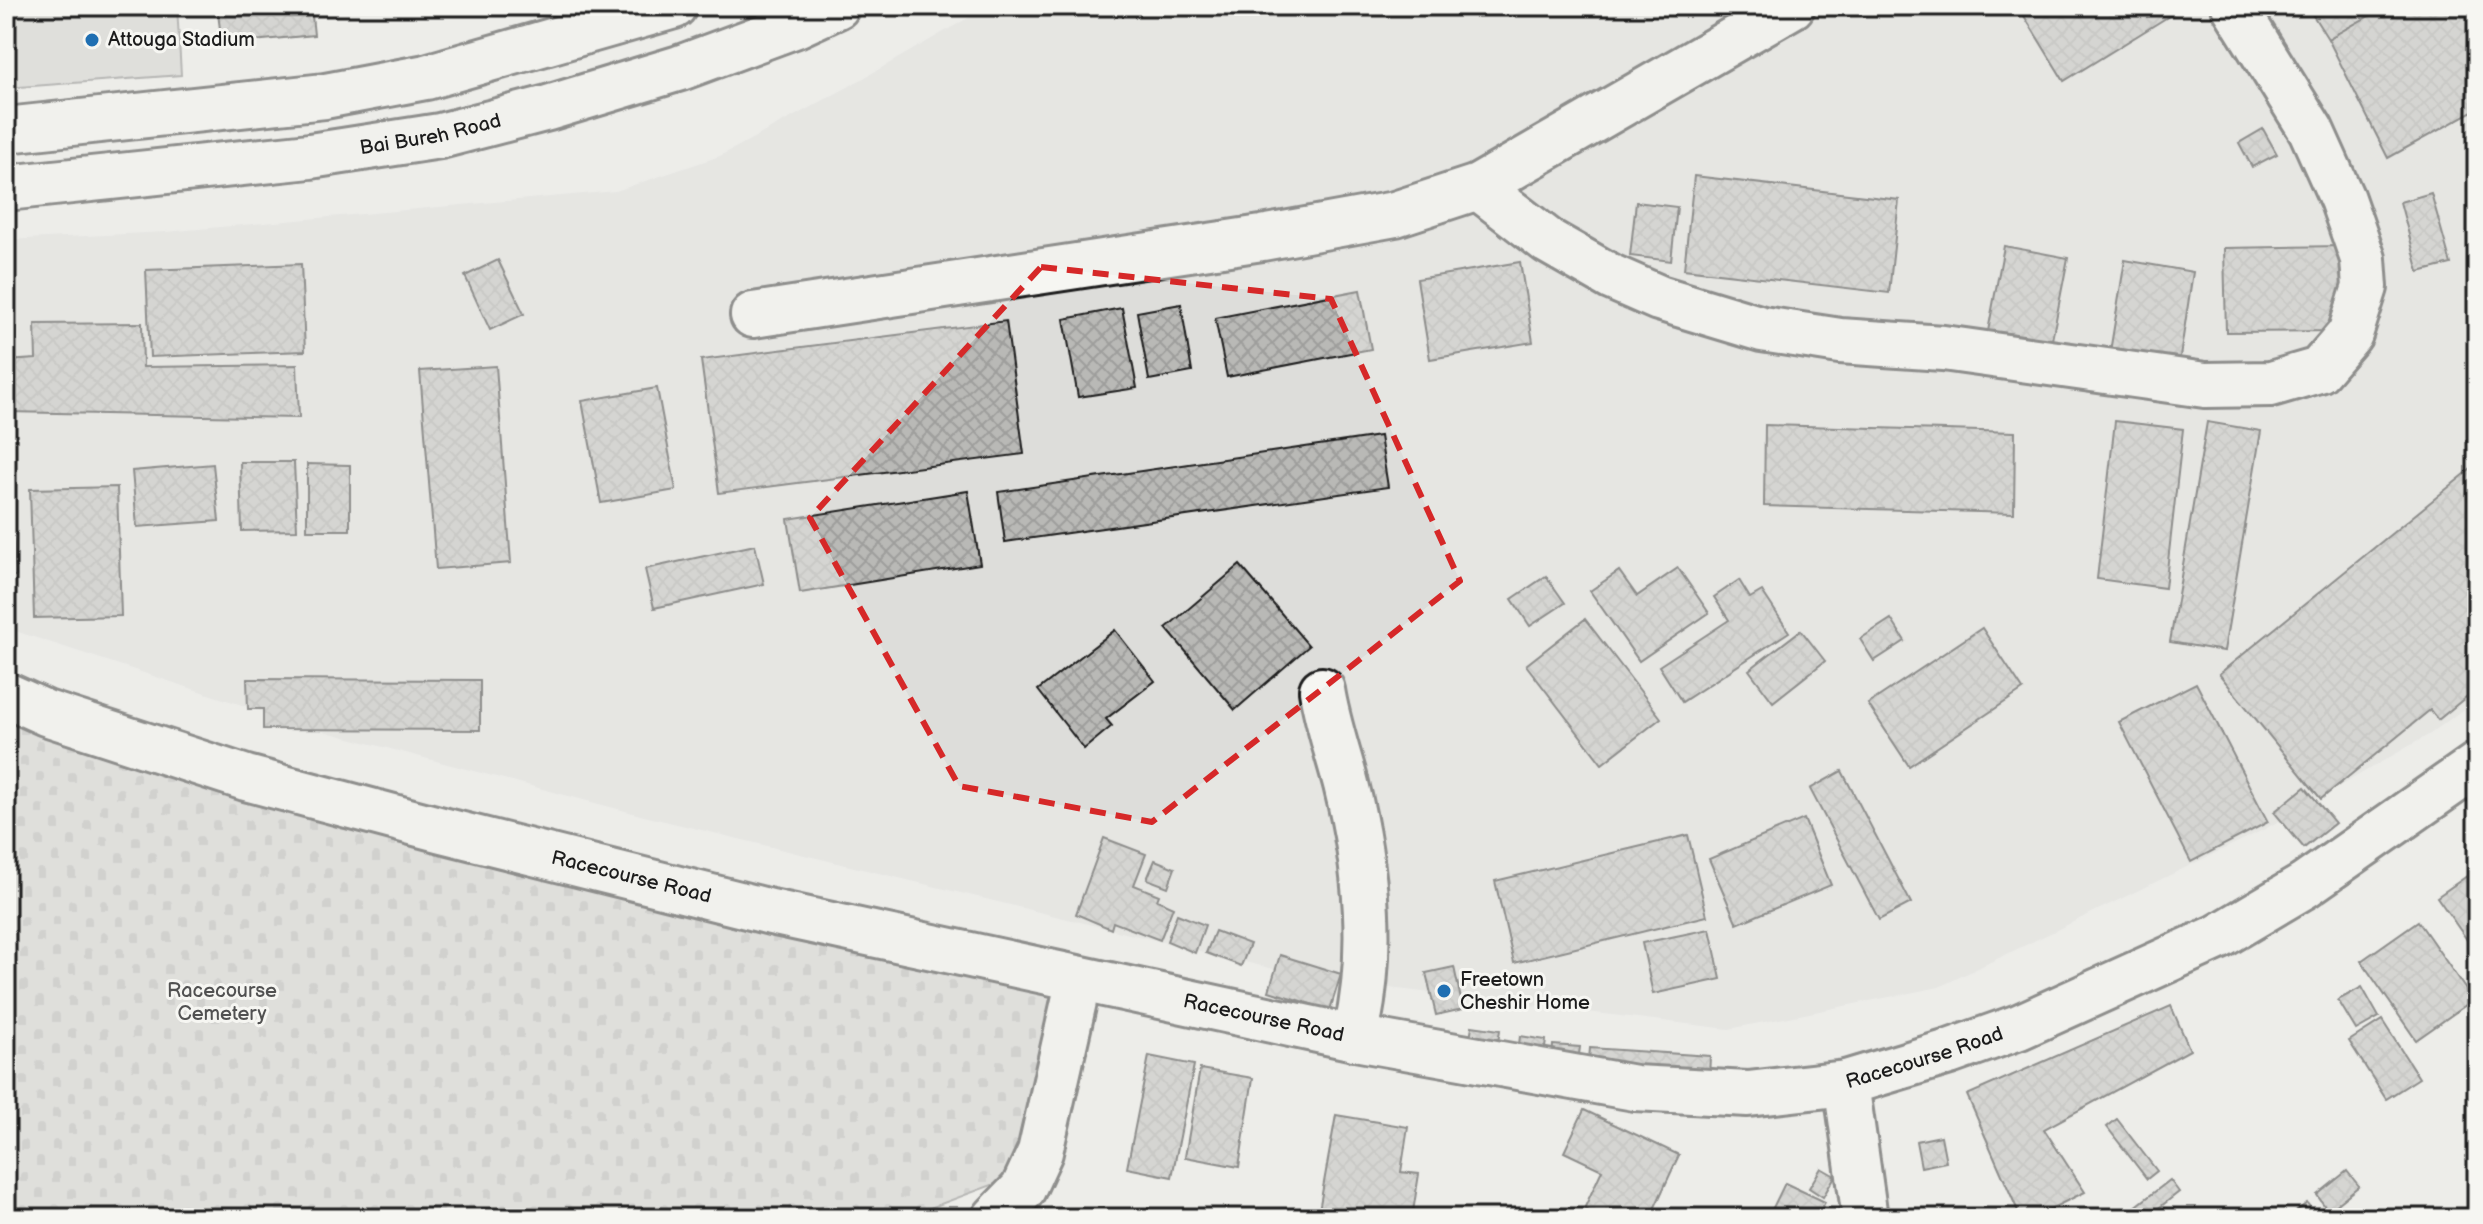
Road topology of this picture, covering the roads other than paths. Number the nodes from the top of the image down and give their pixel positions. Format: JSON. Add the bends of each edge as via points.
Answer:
{"nodes":[{"id":1,"x":674,"y":6,"type":"edge"},
{"id":2,"x":837,"y":6,"type":"edge"},
{"id":3,"x":1792,"y":6,"type":"edge"},
{"id":4,"x":2234,"y":6,"type":"edge"},
{"id":5,"x":6,"y":130,"type":"edge"},
{"id":6,"x":1478,"y":187,"type":"junction"},
{"id":7,"x":6,"y":188,"type":"edge"},
{"id":8,"x":753,"y":315,"type":"dead end"},
{"id":9,"x":1322,"y":690,"type":"dead end"},
{"id":10,"x":6,"y":695,"type":"edge"},
{"id":11,"x":2477,"y":765,"type":"edge"},
{"id":12,"x":1079,"y":979,"type":"junction"},
{"id":13,"x":1355,"y":1038,"type":"junction"},
{"id":14,"x":1846,"y":1083,"type":"junction"},
{"id":15,"x":995,"y":1218,"type":"edge"},
{"id":16,"x":1865,"y":1218,"type":"edge"}],
"edges":[{"from":1,"to":5,"type":"main road","via":[[426,77],[325,96]]},
{"from":2,"to":7,"type":"main road","name":"Bai Bureh Road","via":[[680,68],[440,136],[310,156]]},
{"from":3,"to":6,"type":"main road"},
{"from":4,"to":6,"type":"main road","via":[[2311,130],[2363,259],[2365,287],[2350,334],[2319,370],[2271,384],[2205,385],[1762,329],[1659,298],[1611,277],[1548,241]]},
{"from":6,"to":8,"type":"main road","via":[[1395,214],[1262,238]]},
{"from":9,"to":13,"type":"main road","via":[[1355,821],[1365,899],[1369,946]]},
{"from":10,"to":12,"type":"main road","name":"Racecourse Road","via":[[246,778],[442,830],[771,912]]},
{"from":11,"to":14,"type":"main road","name":"Racecourse Road","via":[[2304,886],[2218,937],[2019,1027]]},
{"from":12,"to":13,"type":"main road","name":"Racecourse Road"},
{"from":12,"to":15,"type":"main road","via":[[1040,1152],[1023,1189]]},
{"from":13,"to":14,"type":"main road","name":"Racecourse Road","via":[[1635,1088],[1748,1094]]},
{"from":14,"to":16,"type":"main road"}]}
